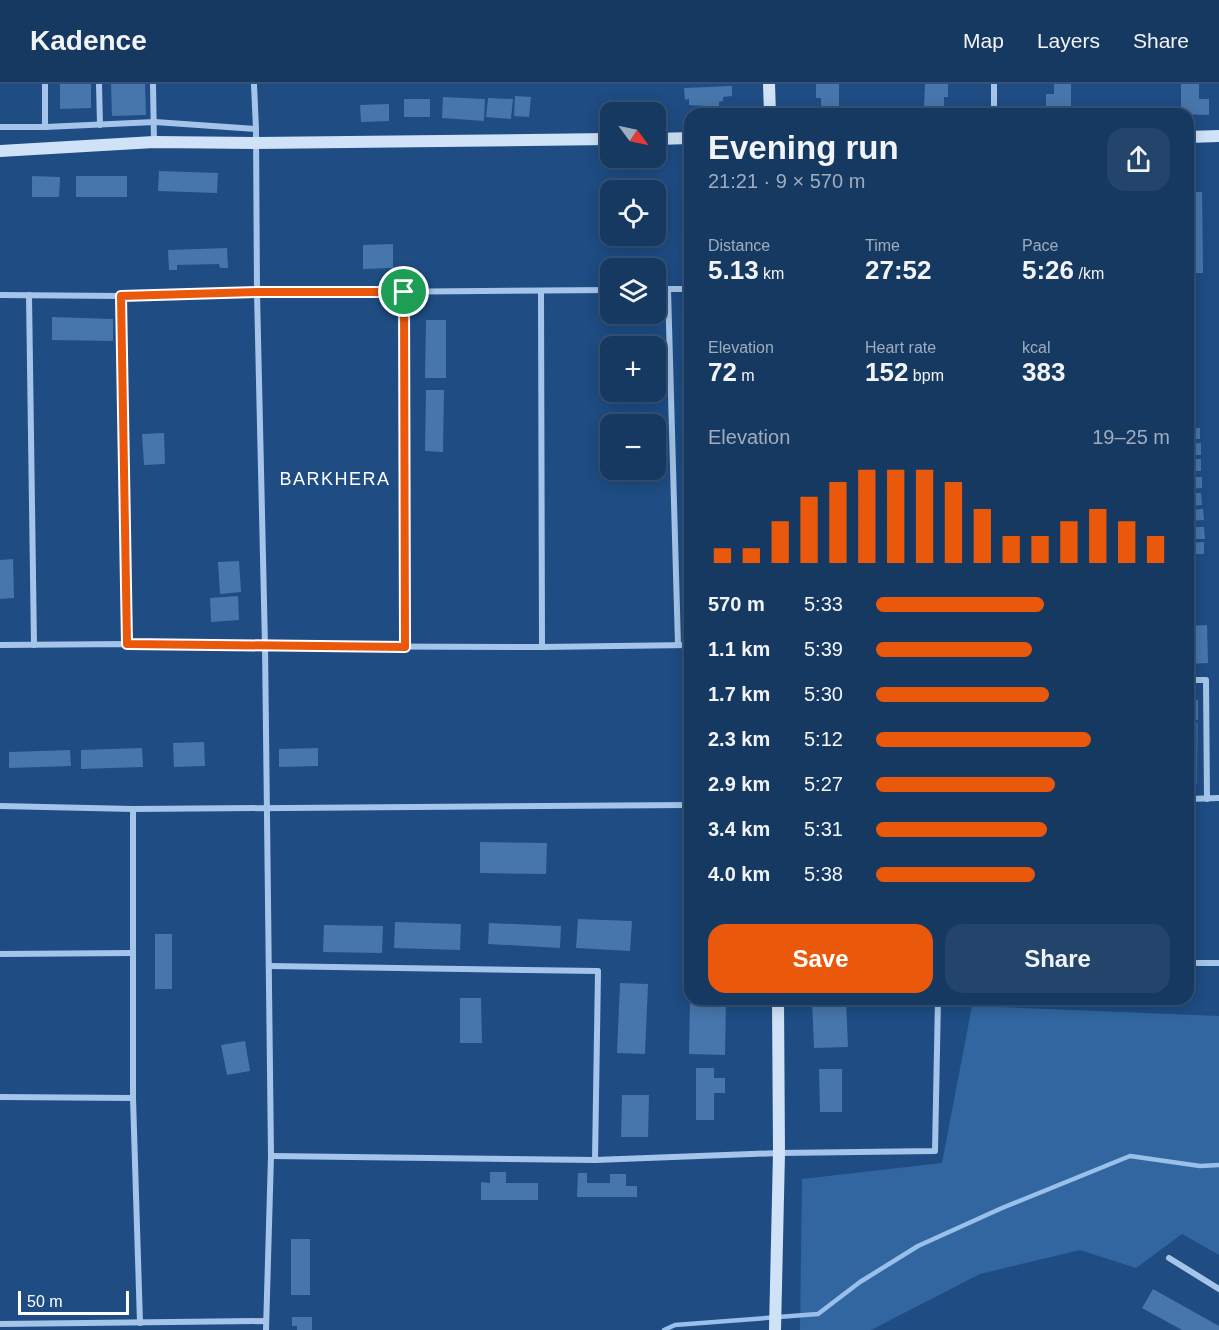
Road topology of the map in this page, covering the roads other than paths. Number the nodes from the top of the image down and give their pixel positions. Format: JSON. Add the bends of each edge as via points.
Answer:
{"nodes":[{"id":1,"x":45,"y":84,"type":"edge"},
{"id":2,"x":99,"y":84,"type":"edge"},
{"id":3,"x":153,"y":84,"type":"edge"},
{"id":4,"x":254,"y":84,"type":"edge"},
{"id":5,"x":769,"y":84,"type":"edge"},
{"id":6,"x":994,"y":84,"type":"edge"},
{"id":7,"x":770,"y":108,"type":"edge"},
{"id":8,"x":994,"y":108,"type":"edge"},
{"id":9,"x":154,"y":122,"type":"junction"},
{"id":10,"x":100,"y":125,"type":"junction"},
{"id":11,"x":0,"y":127,"type":"edge"},
{"id":12,"x":45,"y":127,"type":"junction"},
{"id":13,"x":256,"y":129,"type":"junction"},
{"id":14,"x":1219,"y":136,"type":"edge"},
{"id":15,"x":1194,"y":137,"type":"edge"},
{"id":16,"x":684,"y":138,"type":"edge"},
{"id":17,"x":600,"y":139,"type":"edge"},
{"id":18,"x":666,"y":139,"type":"edge"},
{"id":19,"x":154,"y":142,"type":"junction"},
{"id":20,"x":256,"y":143,"type":"junction"},
{"id":21,"x":0,"y":151,"type":"edge"},
{"id":22,"x":668,"y":289,"type":"joint"},
{"id":23,"x":684,"y":289,"type":"edge"},
{"id":24,"x":600,"y":290,"type":"edge"},
{"id":25,"x":257,"y":292,"type":"junction"},
{"id":26,"x":404,"y":292,"type":"junction"},
{"id":27,"x":541,"y":292,"type":"junction"},
{"id":28,"x":0,"y":295,"type":"edge"},
{"id":29,"x":29,"y":295,"type":"junction"},
{"id":30,"x":121,"y":296,"type":"junction"},
{"id":31,"x":127,"y":644,"type":"junction"},
{"id":32,"x":0,"y":645,"type":"edge"},
{"id":33,"x":34,"y":645,"type":"junction"},
{"id":34,"x":678,"y":645,"type":"junction"},
{"id":35,"x":684,"y":645,"type":"edge"},
{"id":36,"x":265,"y":646,"type":"junction"},
{"id":37,"x":405,"y":647,"type":"junction"},
{"id":38,"x":542,"y":647,"type":"junction"},
{"id":39,"x":1194,"y":680,"type":"edge"},
{"id":40,"x":1219,"y":798,"type":"edge"},
{"id":41,"x":1194,"y":799,"type":"edge"},
{"id":42,"x":1207,"y":799,"type":"junction"},
{"id":43,"x":684,"y":805,"type":"edge"},
{"id":44,"x":0,"y":806,"type":"edge"},
{"id":45,"x":267,"y":807,"type":"junction"},
{"id":46,"x":134,"y":809,"type":"junction"},
{"id":47,"x":133,"y":953,"type":"junction"},
{"id":48,"x":0,"y":954,"type":"edge"},
{"id":49,"x":1194,"y":963,"type":"edge"},
{"id":50,"x":1219,"y":963,"type":"edge"},
{"id":51,"x":269,"y":966,"type":"junction"},
{"id":52,"x":778,"y":1005,"type":"edge"},
{"id":53,"x":938,"y":1005,"type":"edge"},
{"id":54,"x":0,"y":1097,"type":"edge"},
{"id":55,"x":133,"y":1098,"type":"junction"},
{"id":56,"x":779,"y":1153,"type":"junction"},
{"id":57,"x":271,"y":1156,"type":"junction"},
{"id":58,"x":595,"y":1160,"type":"junction"},
{"id":59,"x":1169,"y":1258,"type":"dead end"},
{"id":60,"x":1219,"y":1289,"type":"edge"},
{"id":61,"x":266,"y":1321,"type":"junction"},
{"id":62,"x":140,"y":1323,"type":"junction"},
{"id":63,"x":0,"y":1324,"type":"edge"},
{"id":64,"x":266,"y":1330,"type":"edge"},
{"id":65,"x":775,"y":1330,"type":"edge"}],
"edges":[{"from":1,"to":12,"type":"street"},
{"from":2,"to":10,"type":"street"},
{"from":3,"to":9,"type":"street"},
{"from":4,"to":13,"type":"street"},
{"from":5,"to":7,"type":"main road"},
{"from":6,"to":8,"type":"street"},
{"from":9,"to":10,"type":"street"},
{"from":9,"to":13,"type":"street"},
{"from":9,"to":19,"type":"street"},
{"from":10,"to":12,"type":"street"},
{"from":11,"to":12,"type":"street"},
{"from":13,"to":20,"type":"street"},
{"from":14,"to":15,"type":"main road"},
{"from":16,"to":18,"type":"main road"},
{"from":17,"to":20,"type":"main road"},
{"from":19,"to":20,"type":"main road"},
{"from":19,"to":21,"type":"main road"},
{"from":20,"to":25,"type":"street"},
{"from":22,"to":23,"type":"street"},
{"from":22,"to":34,"type":"street"},
{"from":24,"to":27,"type":"street"},
{"from":25,"to":26,"type":"street"},
{"from":25,"to":30,"type":"street"},
{"from":25,"to":36,"type":"street"},
{"from":26,"to":27,"type":"street"},
{"from":26,"to":37,"type":"street"},
{"from":27,"to":38,"type":"street"},
{"from":28,"to":29,"type":"street"},
{"from":29,"to":30,"type":"street"},
{"from":29,"to":33,"type":"street"},
{"from":30,"to":31,"type":"street"},
{"from":31,"to":33,"type":"street"},
{"from":31,"to":36,"type":"street"},
{"from":32,"to":33,"type":"street"},
{"from":34,"to":35,"type":"street"},
{"from":34,"to":38,"type":"street"},
{"from":36,"to":37,"type":"street"},
{"from":36,"to":45,"type":"street"},
{"from":37,"to":38,"type":"street"},
{"from":39,"to":42,"type":"street","via":[[1206,680]]},
{"from":40,"to":42,"type":"street"},
{"from":41,"to":42,"type":"street"},
{"from":43,"to":45,"type":"street"},
{"from":44,"to":46,"type":"street"},
{"from":45,"to":46,"type":"street"},
{"from":45,"to":51,"type":"street"},
{"from":46,"to":47,"type":"street"},
{"from":47,"to":48,"type":"street"},
{"from":47,"to":55,"type":"street"},
{"from":49,"to":50,"type":"street"},
{"from":51,"to":57,"type":"street"},
{"from":51,"to":58,"type":"street","via":[[598,971]]},
{"from":52,"to":56,"type":"main road"},
{"from":53,"to":56,"type":"street","via":[[936,1151]]},
{"from":54,"to":55,"type":"street"},
{"from":55,"to":62,"type":"street"},
{"from":56,"to":58,"type":"street"},
{"from":56,"to":65,"type":"main road"},
{"from":57,"to":58,"type":"street"},
{"from":57,"to":61,"type":"street"},
{"from":59,"to":60,"type":"street"},
{"from":61,"to":62,"type":"street"},
{"from":61,"to":64,"type":"street"},
{"from":62,"to":63,"type":"street"}]}
